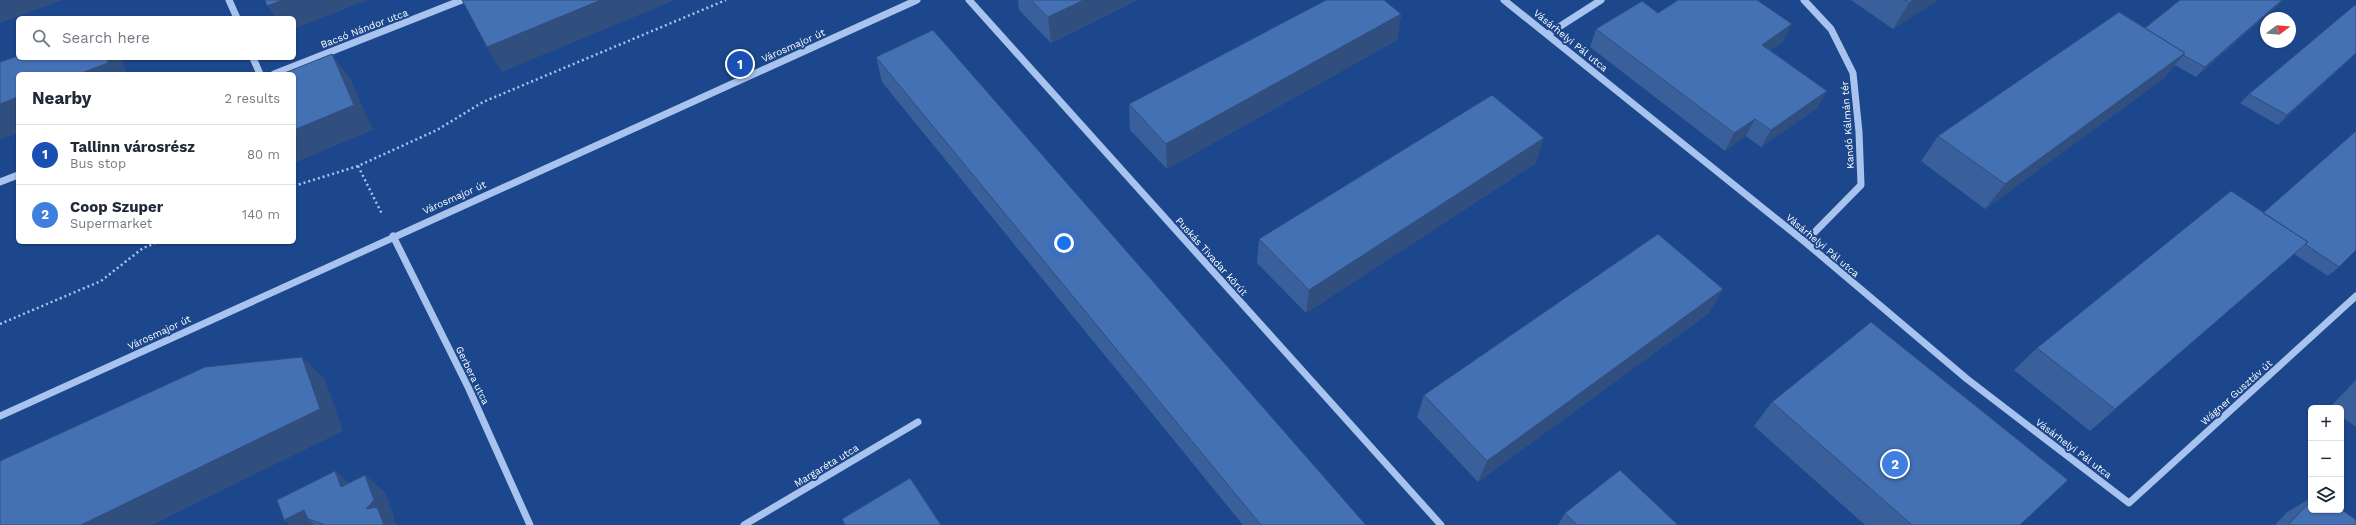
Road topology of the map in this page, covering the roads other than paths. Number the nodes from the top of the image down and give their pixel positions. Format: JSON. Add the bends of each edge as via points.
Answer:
{"nodes":[{"id":1,"x":229,"y":0,"type":"edge"},
{"id":2,"x":462,"y":0,"type":"edge"},
{"id":3,"x":917,"y":0,"type":"edge"},
{"id":4,"x":969,"y":0,"type":"edge"},
{"id":5,"x":1504,"y":0,"type":"edge"},
{"id":6,"x":1601,"y":0,"type":"edge"},
{"id":7,"x":1804,"y":0,"type":"edge"},
{"id":8,"x":235,"y":16,"type":"edge"},
{"id":9,"x":1548,"y":34,"type":"junction"},
{"id":10,"x":254,"y":60,"type":"edge"},
{"id":11,"x":259,"y":72,"type":"edge"},
{"id":12,"x":279,"y":72,"type":"edge"},
{"id":13,"x":16,"y":176,"type":"edge"},
{"id":14,"x":0,"y":182,"type":"edge"},
{"id":15,"x":393,"y":236,"type":"junction"},
{"id":16,"x":1805,"y":242,"type":"junction"},
{"id":17,"x":2356,"y":296,"type":"edge"},
{"id":18,"x":0,"y":416,"type":"edge"},
{"id":19,"x":918,"y":422,"type":"dead end"},
{"id":20,"x":2129,"y":504,"type":"joint"},
{"id":21,"x":530,"y":525,"type":"edge"},
{"id":22,"x":744,"y":525,"type":"edge"},
{"id":23,"x":1440,"y":525,"type":"edge"}],
"edges":[{"from":1,"to":8,"type":"street"},
{"from":2,"to":12,"type":"street","name":"Bacsó Nándor utca"},
{"from":3,"to":15,"type":"street","name":"Városmajor út"},
{"from":4,"to":23,"type":"street","name":"Puskás Tivadar körút"},
{"from":5,"to":9,"type":"street","name":"Vásárhelyi Pál utca"},
{"from":6,"to":9,"type":"street"},
{"from":7,"to":16,"type":"street","name":"Kandó Kálmán tér","via":[[1831,29],[1853,73],[1861,185]]},
{"from":9,"to":16,"type":"street","name":"Vásárhelyi Pál utca"},
{"from":10,"to":11,"type":"street"},
{"from":13,"to":14,"type":"street"},
{"from":15,"to":18,"type":"street","name":"Városmajor út"},
{"from":15,"to":21,"type":"street","name":"Gerbera utca","via":[[470,389]]},
{"from":16,"to":20,"type":"street","name":"Vásárhelyi Pál utca","via":[[1967,379]]},
{"from":17,"to":20,"type":"street","name":"Wágner Gusztáv út"},
{"from":19,"to":22,"type":"street","name":"Margaréta utca"}]}
